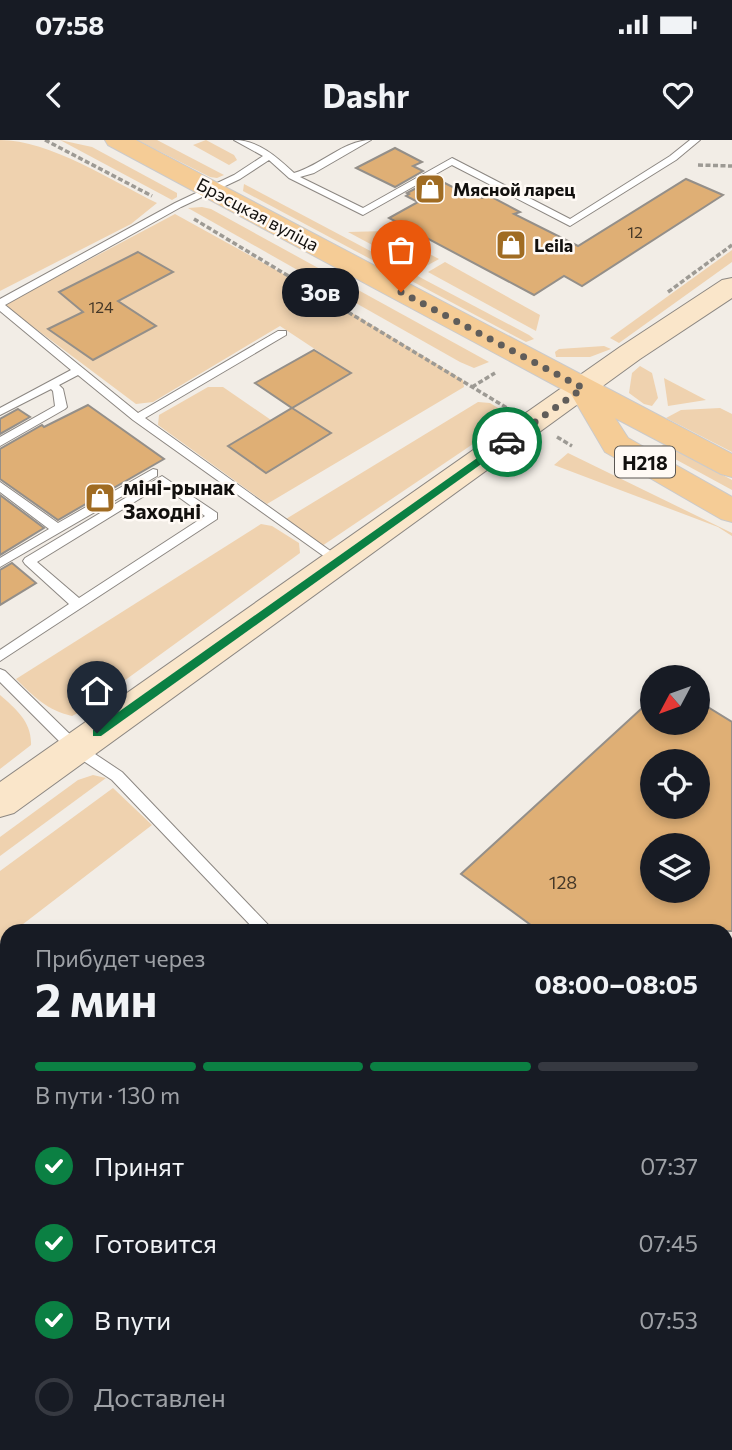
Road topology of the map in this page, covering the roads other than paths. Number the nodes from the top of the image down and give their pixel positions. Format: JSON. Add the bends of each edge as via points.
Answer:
{"nodes":[{"id":1,"x":117,"y":140,"type":"edge"},
{"id":2,"x":238,"y":140,"type":"edge"},
{"id":3,"x":367,"y":140,"type":"edge"},
{"id":4,"x":696,"y":140,"type":"edge"},
{"id":5,"x":270,"y":156,"type":"junction"},
{"id":6,"x":292,"y":176,"type":"junction"},
{"id":7,"x":211,"y":189,"type":"junction"},
{"id":8,"x":732,"y":286,"type":"edge"},
{"id":9,"x":0,"y":304,"type":"edge"},
{"id":10,"x":282,"y":333,"type":"dead end"},
{"id":11,"x":79,"y":370,"type":"junction"},
{"id":12,"x":51,"y":385,"type":"junction"},
{"id":13,"x":583,"y":388,"type":"junction"},
{"id":14,"x":0,"y":412,"type":"edge"},
{"id":15,"x":137,"y":418,"type":"junction"},
{"id":16,"x":0,"y":442,"type":"edge"},
{"id":17,"x":732,"y":467,"type":"edge"},
{"id":18,"x":153,"y":473,"type":"dead end"},
{"id":19,"x":0,"y":486,"type":"edge"},
{"id":20,"x":732,"y":511,"type":"edge"},
{"id":21,"x":58,"y":529,"type":"junction"},
{"id":22,"x":339,"y":562,"type":"junction"},
{"id":23,"x":0,"y":563,"type":"edge"},
{"id":24,"x":77,"y":604,"type":"junction"},
{"id":25,"x":0,"y":656,"type":"edge"},
{"id":26,"x":0,"y":674,"type":"edge"},
{"id":27,"x":75,"y":748,"type":"junction"},
{"id":28,"x":0,"y":802,"type":"edge"},
{"id":29,"x":259,"y":924,"type":"edge"}],
"edges":[{"from":1,"to":7,"type":"main road","name":"Брэсцкая вуліца","number":"Н218"},
{"from":2,"to":5,"type":"lane"},
{"from":3,"to":6,"type":"lane"},
{"from":4,"to":6,"type":"lane","via":[[570,223],[452,161],[363,212]]},
{"from":5,"to":6,"type":"lane"},
{"from":5,"to":7,"type":"lane"},
{"from":7,"to":9,"type":"lane"},
{"from":7,"to":13,"type":"main road","name":"Брэсцкая вуліца","number":"Н218"},
{"from":8,"to":13,"type":"street"},
{"from":9,"to":11,"type":"lane"},
{"from":10,"to":15,"type":"lane"},
{"from":11,"to":12,"type":"lane"},
{"from":11,"to":15,"type":"lane"},
{"from":12,"to":14,"type":"lane"},
{"from":12,"to":16,"type":"lane","via":[[58,389],[61,407]]},
{"from":13,"to":17,"type":"main road","name":"Брэсцкая вуліца","number":"Н218"},
{"from":13,"to":20,"type":"main road","number":"Н218","via":[[616,445]]},
{"from":13,"to":22,"type":"street"},
{"from":15,"to":22,"type":"lane"},
{"from":18,"to":21,"type":"lane"},
{"from":19,"to":21,"type":"lane"},
{"from":21,"to":23,"type":"lane"},
{"from":22,"to":27,"type":"street"},
{"from":24,"to":24,"type":"lane","via":[[111,582],[213,516],[162,480],[29,561]]},
{"from":24,"to":25,"type":"lane"},
{"from":26,"to":27,"type":"lane"},
{"from":27,"to":28,"type":"street"},
{"from":27,"to":29,"type":"lane","via":[[117,776]]}]}
